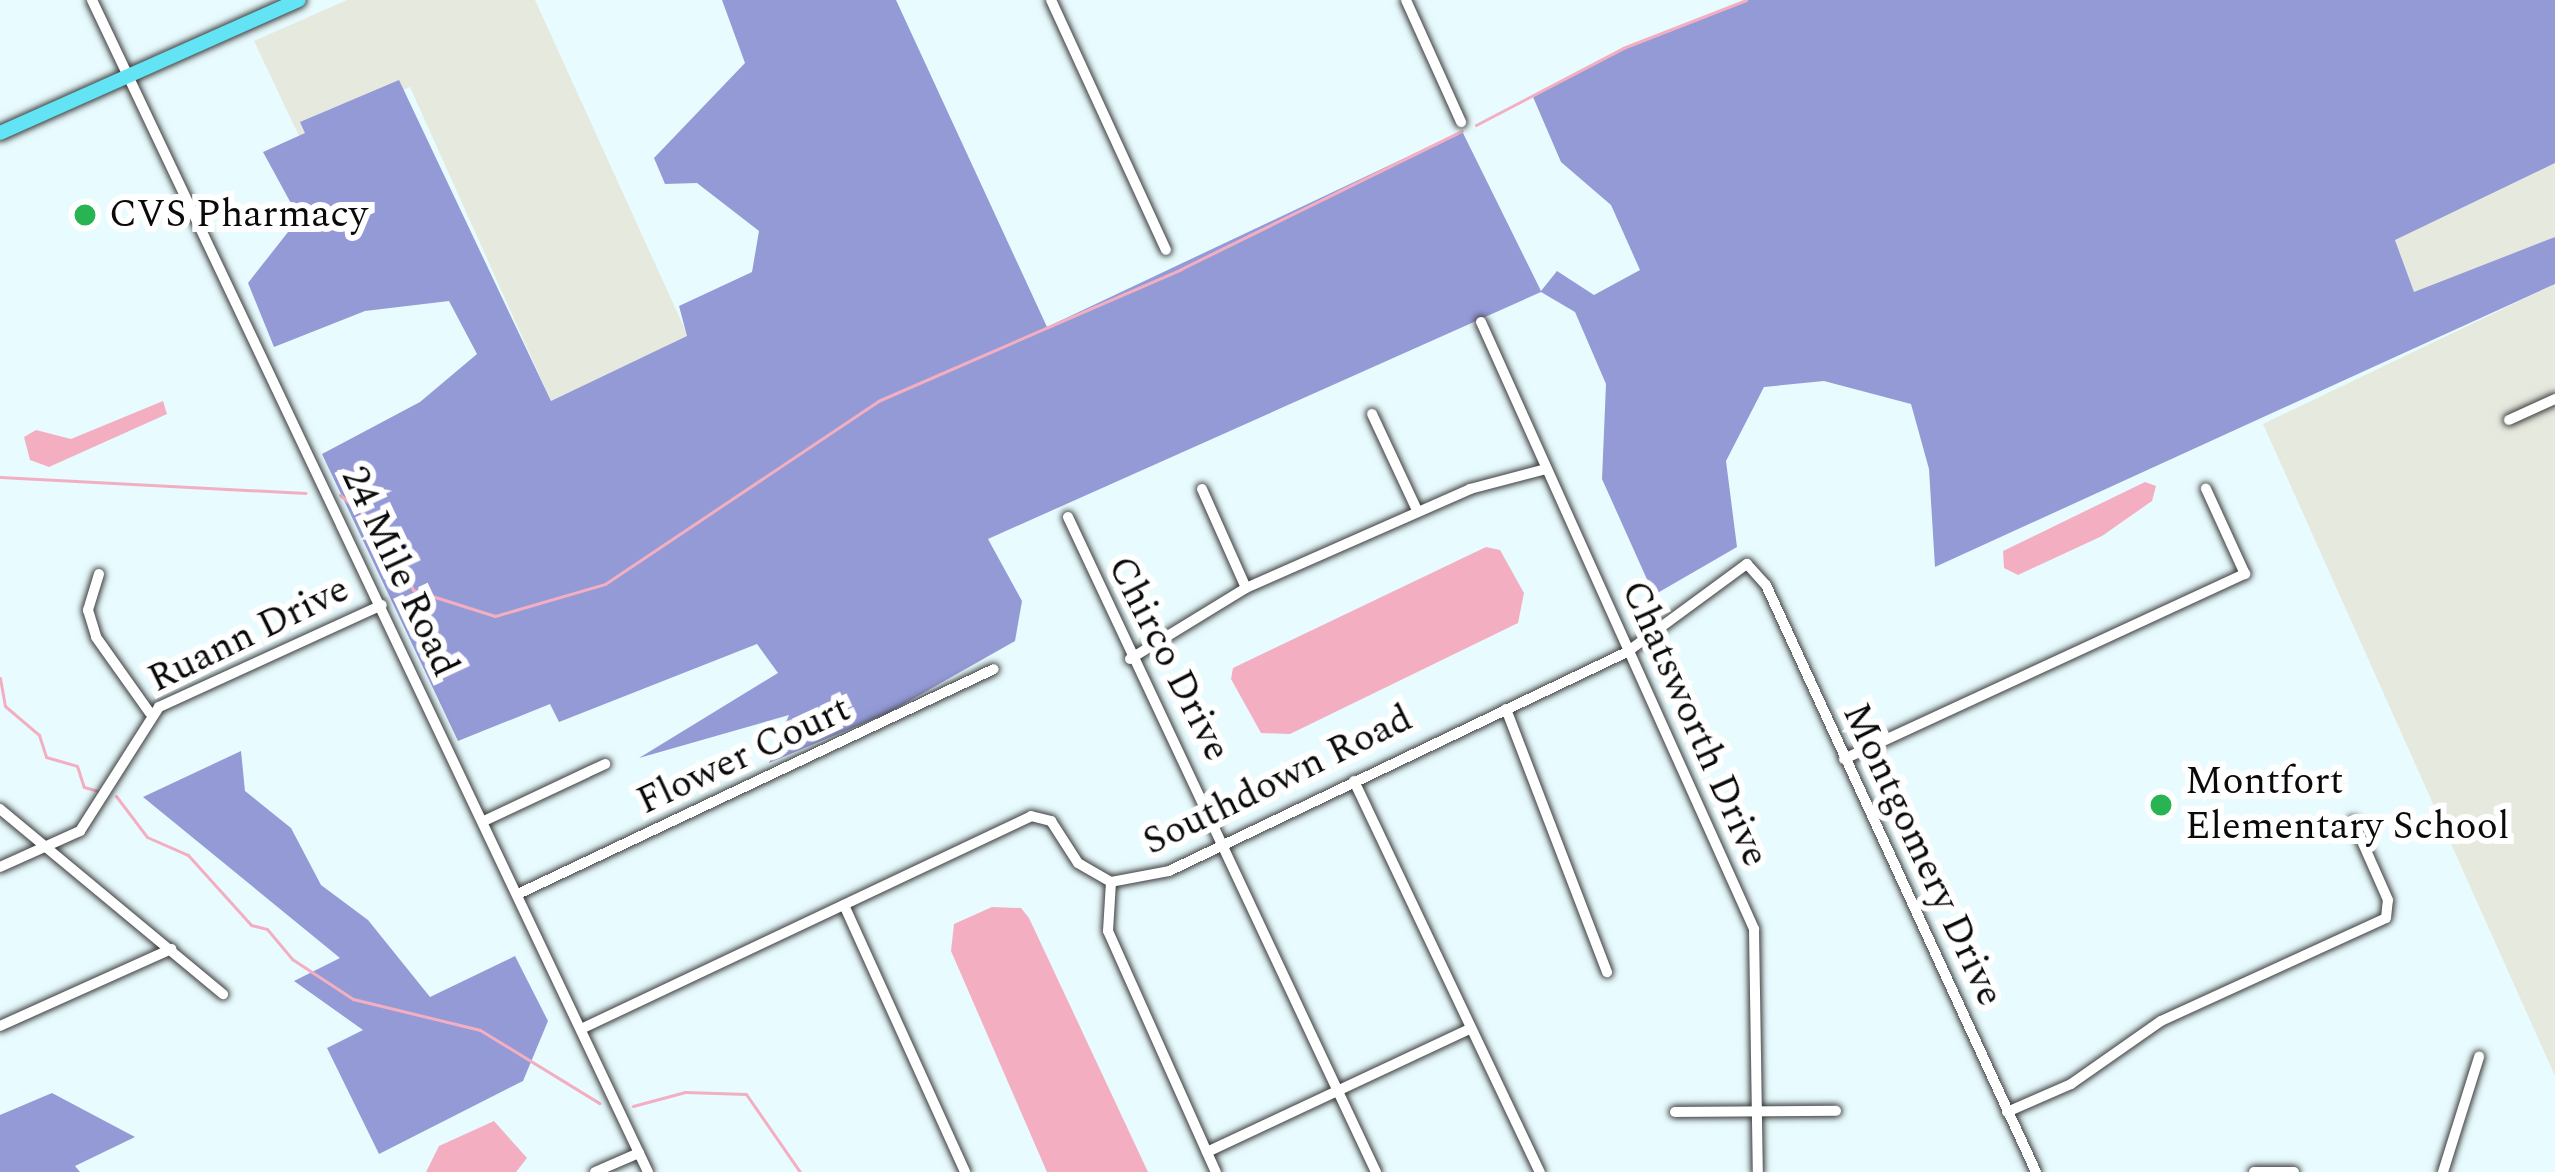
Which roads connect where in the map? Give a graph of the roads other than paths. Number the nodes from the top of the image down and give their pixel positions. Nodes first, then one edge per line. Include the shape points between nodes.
1 (92, 0) edge
2 (299, 0) edge
3 (1052, 0) edge
4 (1406, 0) edge
5 (125, 77) junction
6 (1461, 122) dead end
7 (0, 133) edge
8 (1166, 250) dead end
9 (1481, 322) dead end
10 (2555, 399) edge
11 (1372, 414) dead end
12 (2509, 420) dead end
13 (1546, 469) junction
14 (1202, 489) dead end
15 (2206, 489) dead end
16 (1417, 510) junction
17 (1068, 518) dead end
18 (1752, 564) joint
19 (99, 574) dead end
20 (1246, 588) junction
21 (382, 605) junction
22 (1628, 652) junction
23 (1130, 659) junction
24 (994, 669) dead end
25 (1506, 709) junction
26 (150, 713) junction
27 (1844, 759) junction
28 (605, 764) dead end
29 (1354, 781) junction
30 (0, 809) edge
31 (484, 821) junction
32 (2353, 821) dead end
33 (1228, 845) junction
34 (46, 846) junction
35 (0, 867) edge
36 (1111, 882) junction
37 (518, 895) junction
38 (844, 904) junction
39 (171, 950) junction
40 (1607, 972) dead end
41 (223, 994) dead end
42 (0, 1026) edge
43 (581, 1028) junction
44 (1469, 1030) junction
45 (2479, 1057) dead end
46 (1340, 1088) junction
47 (1675, 1112) dead end
48 (1758, 1112) junction
49 (1836, 1112) dead end
50 (2007, 1112) junction
51 (1207, 1152) junction
52 (639, 1153) junction
53 (595, 1172) edge
54 (648, 1172) edge
55 (965, 1172) edge
56 (1216, 1172) edge
57 (1376, 1172) edge
58 (1540, 1172) edge
59 (1758, 1172) edge
60 (2036, 1172) edge
61 (2254, 1172) edge
62 (2294, 1172) edge
63 (2444, 1172) edge

1 - 5 street, 24 Mile Road
2 - 5 main road
3 - 8 street
4 - 6 street
5 - 7 main road
5 - 21 street, 24 Mile Road
9 - 13 street, Chatsworth Drive
10 - 12 street
11 - 16 street
13 - 16 street
13 - 22 street, Chatsworth Drive
14 - 20 street
15 - 27 street via 2245,574
16 - 20 street
17 - 23 street, Chirco Drive
18 - 22 street, Southdown Road
18 - 27 street, Montgomery Drive
19 - 26 street via 88,610 96,637
20 - 23 street
21 - 26 street, Ruann Drive
21 - 31 street, 24 Mile Road
22 - 25 street, Southdown Road
22 - 48 street, Chatsworth Drive via 1754,929
23 - 33 street, Chirco Drive
24 - 37 street, Flower Court
25 - 29 street, Southdown Road
25 - 40 street
26 - 34 street, Ruann Drive via 94,816
27 - 50 street, Montgomery Drive
28 - 31 street
29 - 33 street, Southdown Road
29 - 44 street
30 - 34 street
31 - 37 street, 24 Mile Road
32 - 50 street via 2390,912 2161,1021 2086,1076
33 - 36 street, Southdown Road via 1151,878
33 - 46 street, Chirco Drive
34 - 35 street, Ruann Drive
34 - 39 street
36 - 38 street, Southdown Road via 1078,862 1038,815
36 - 51 street via 1108,932
37 - 43 street, 24 Mile Road
38 - 43 street, Southdown Road
38 - 55 street
39 - 41 street
39 - 42 street
43 - 52 street, 24 Mile Road
44 - 46 street
44 - 58 street
45 - 63 street
46 - 51 street
46 - 57 street, Chirco Drive
47 - 48 street
48 - 49 street
48 - 59 street, Chatsworth Drive
50 - 60 street, Montgomery Drive
51 - 56 street
52 - 53 street
52 - 54 street, 24 Mile Road
61 - 62 street

